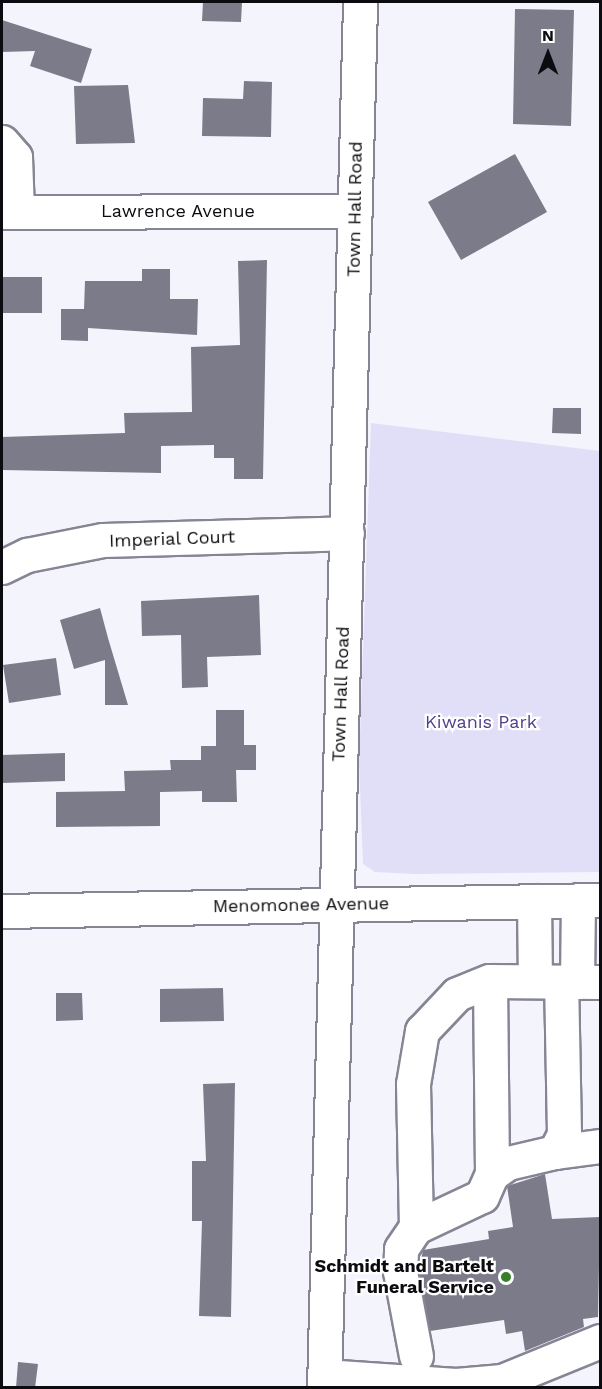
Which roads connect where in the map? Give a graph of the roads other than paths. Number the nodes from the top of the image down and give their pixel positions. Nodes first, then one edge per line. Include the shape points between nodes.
1 (360, 2) edge
2 (2, 142) edge
3 (355, 211) junction
4 (9, 212) edge
5 (347, 533) junction
6 (2, 567) edge
7 (589, 900) edge
8 (534, 901) junction
9 (334, 904) junction
10 (2, 911) edge
11 (490, 981) junction
12 (568, 982) edge
13 (600, 1146) edge
14 (555, 1152) junction
15 (492, 1174) junction
16 (416, 1227) junction
17 (600, 1341) edge
18 (416, 1356) dead end
19 (324, 1382) edge

1 - 3 street, Town Hall Road
2 - 4 street via 15,157
3 - 4 street, Lawrence Avenue
3 - 5 street, Town Hall Road
5 - 6 street, Imperial Court via 102,540 27,555
5 - 9 street, Town Hall Road
7 - 8 street, Menomonee Avenue
7 - 12 street
8 - 9 street, Menomonee Avenue
8 - 12 street
9 - 10 street, Menomonee Avenue
9 - 19 street, Town Hall Road
11 - 12 street
11 - 15 street
11 - 16 street via 457,994 422,1031 413,1084
12 - 14 street via 564,1134
13 - 14 street
14 - 15 street via 508,1163
15 - 16 street via 482,1196
16 - 18 street via 401,1249 400,1271
17 - 19 street via 502,1381

